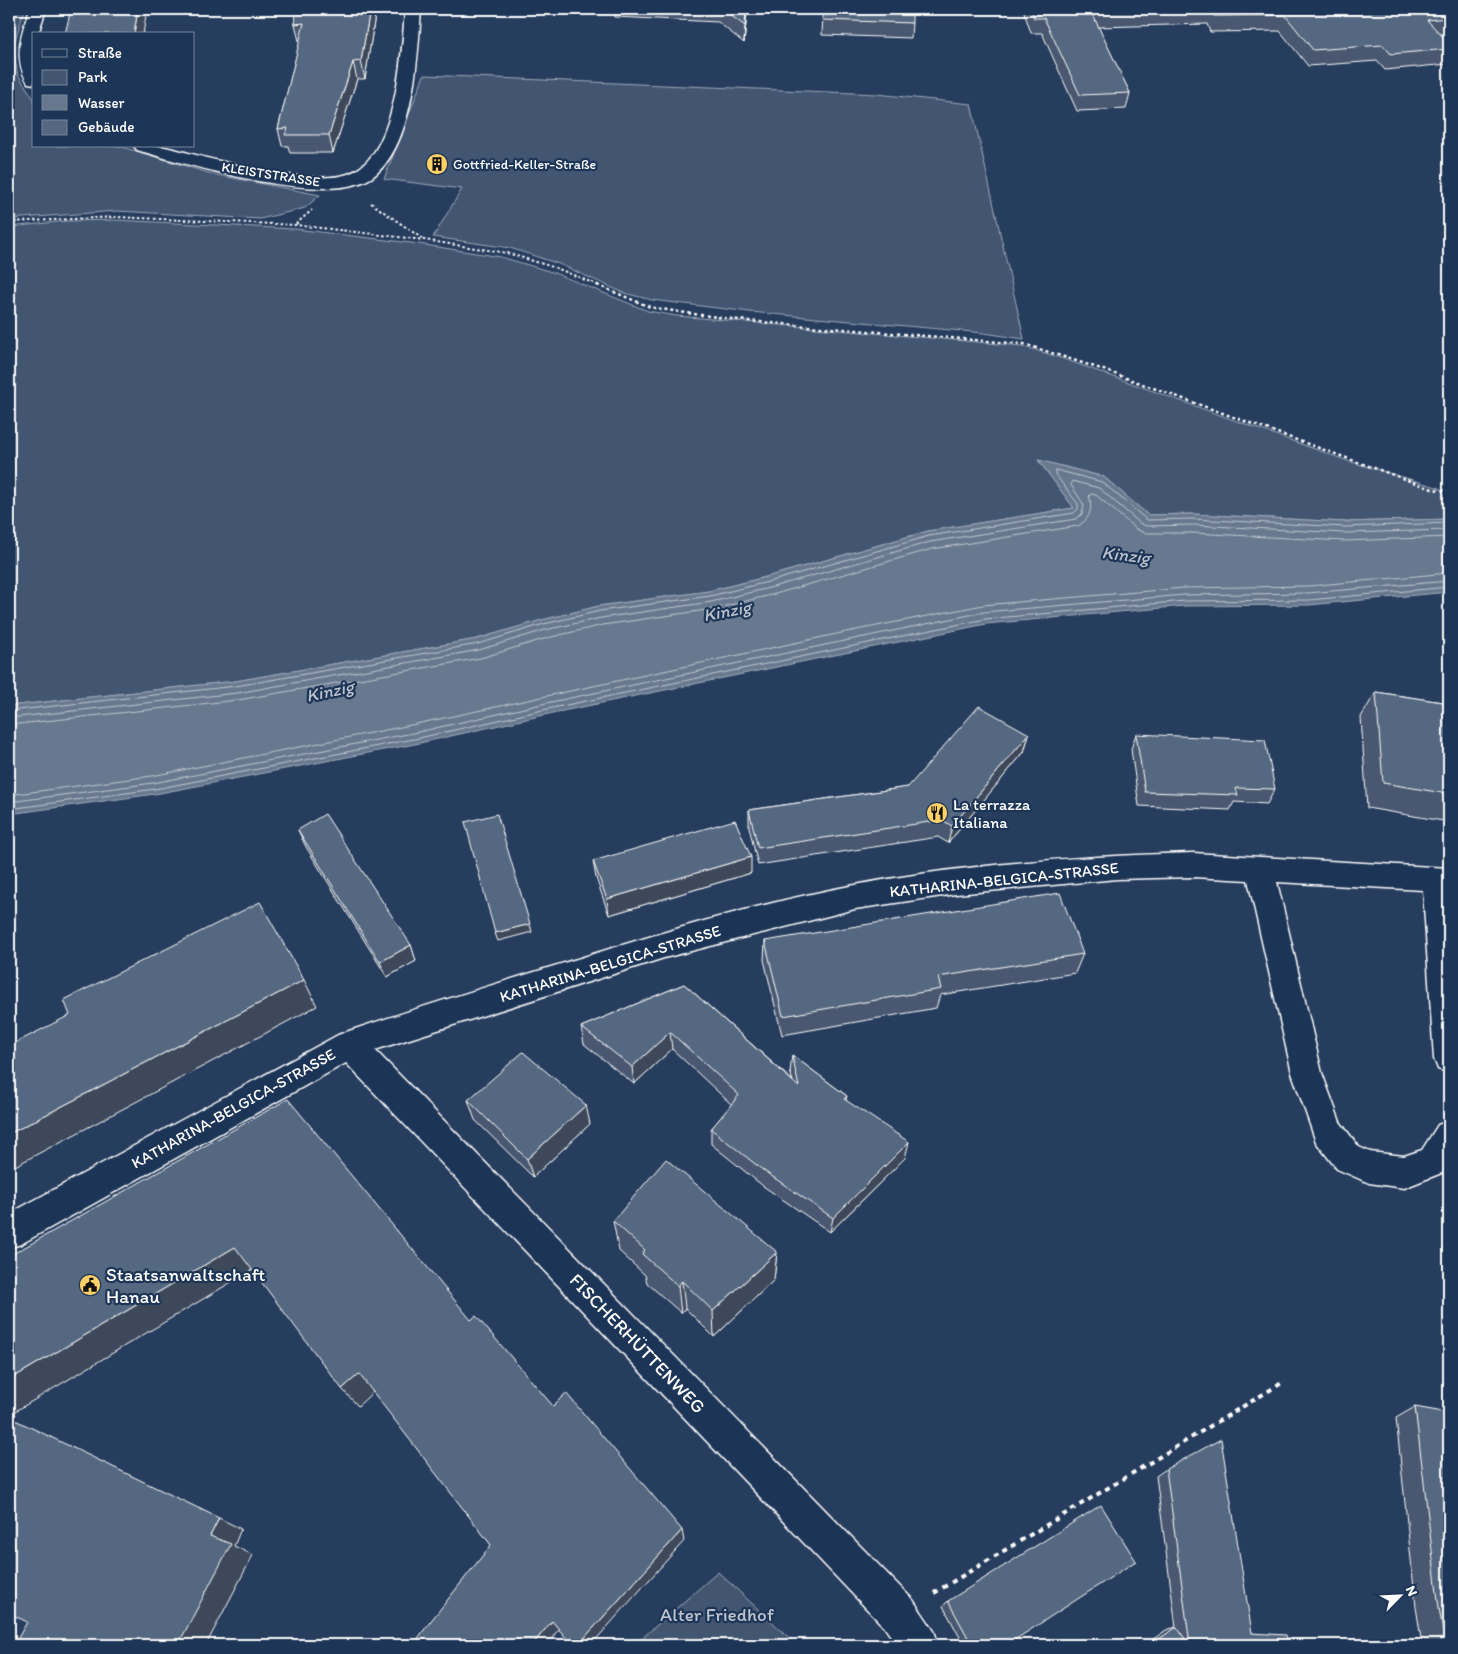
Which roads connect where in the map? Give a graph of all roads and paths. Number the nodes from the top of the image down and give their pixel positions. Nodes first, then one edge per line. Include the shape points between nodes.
1 (38, 9) edge
2 (414, 9) edge
3 (32, 72) edge
4 (150, 148) edge
5 (342, 182) junction
6 (9, 222) edge
7 (424, 240) junction
8 (1449, 492) edge
9 (1260, 869) junction
10 (1442, 880) edge
11 (349, 1045) junction
12 (1449, 1059) edge
13 (1449, 1136) edge
14 (9, 1232) edge
15 (1285, 1381) dead end
16 (899, 1614) junction
17 (920, 1645) edge

1 - 3 street via 28,42
2 - 5 street via 406,86 392,132 379,161 368,173
4 - 5 street, KLEISTSTRASSE via 264,176 296,181
5 - 7 path
6 - 7 path via 116,216 296,225
7 - 8 path via 507,253 556,268 650,307 747,320 1024,344 1432,489
9 - 10 street, KATHARINA-BELGICA-STRASSE
9 - 11 street, KATHARINA-BELGICA-STRASSE via 1194,865 1117,866 855,896 664,945
9 - 13 street via 1307,1074 1327,1131 1348,1158 1369,1167 1404,1172 1433,1161
10 - 12 street, KATHARINA-BELGICA-STRASSE
11 - 14 street, KATHARINA-BELGICA-STRASSE
11 - 16 street, FISCHERHÜTTENWEG
15 - 16 path
16 - 17 street, FISCHERHÜTTENWEG

